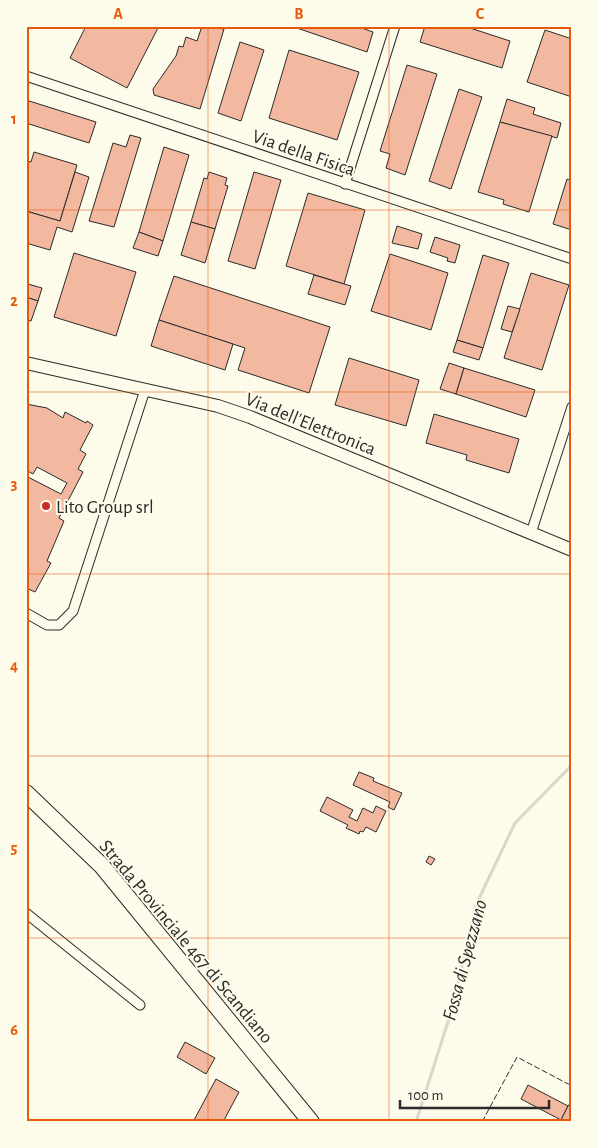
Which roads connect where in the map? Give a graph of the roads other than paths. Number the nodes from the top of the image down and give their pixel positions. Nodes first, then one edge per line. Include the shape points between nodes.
1 (395, 26) edge
2 (26, 76) edge
3 (345, 184) junction
4 (572, 259) edge
5 (26, 363) edge
6 (145, 390) junction
7 (572, 407) edge
8 (531, 532) junction
9 (572, 550) edge
10 (26, 613) edge
11 (26, 793) edge
12 (26, 913) edge
13 (140, 1005) dead end
14 (311, 1122) edge

1 - 3 street
2 - 3 street, Via della Fisica
3 - 4 street, Via della Fisica
5 - 6 street, Via dell'Elettronica
6 - 8 street, Via dell'Elettronica via 218,406 250,417
6 - 10 street via 73,611 59,625 47,625
7 - 8 street
8 - 9 street, Via dell'Elettronica
11 - 14 highway, Strada Provinciale 467 di Scandiano via 102,866
12 - 13 street

